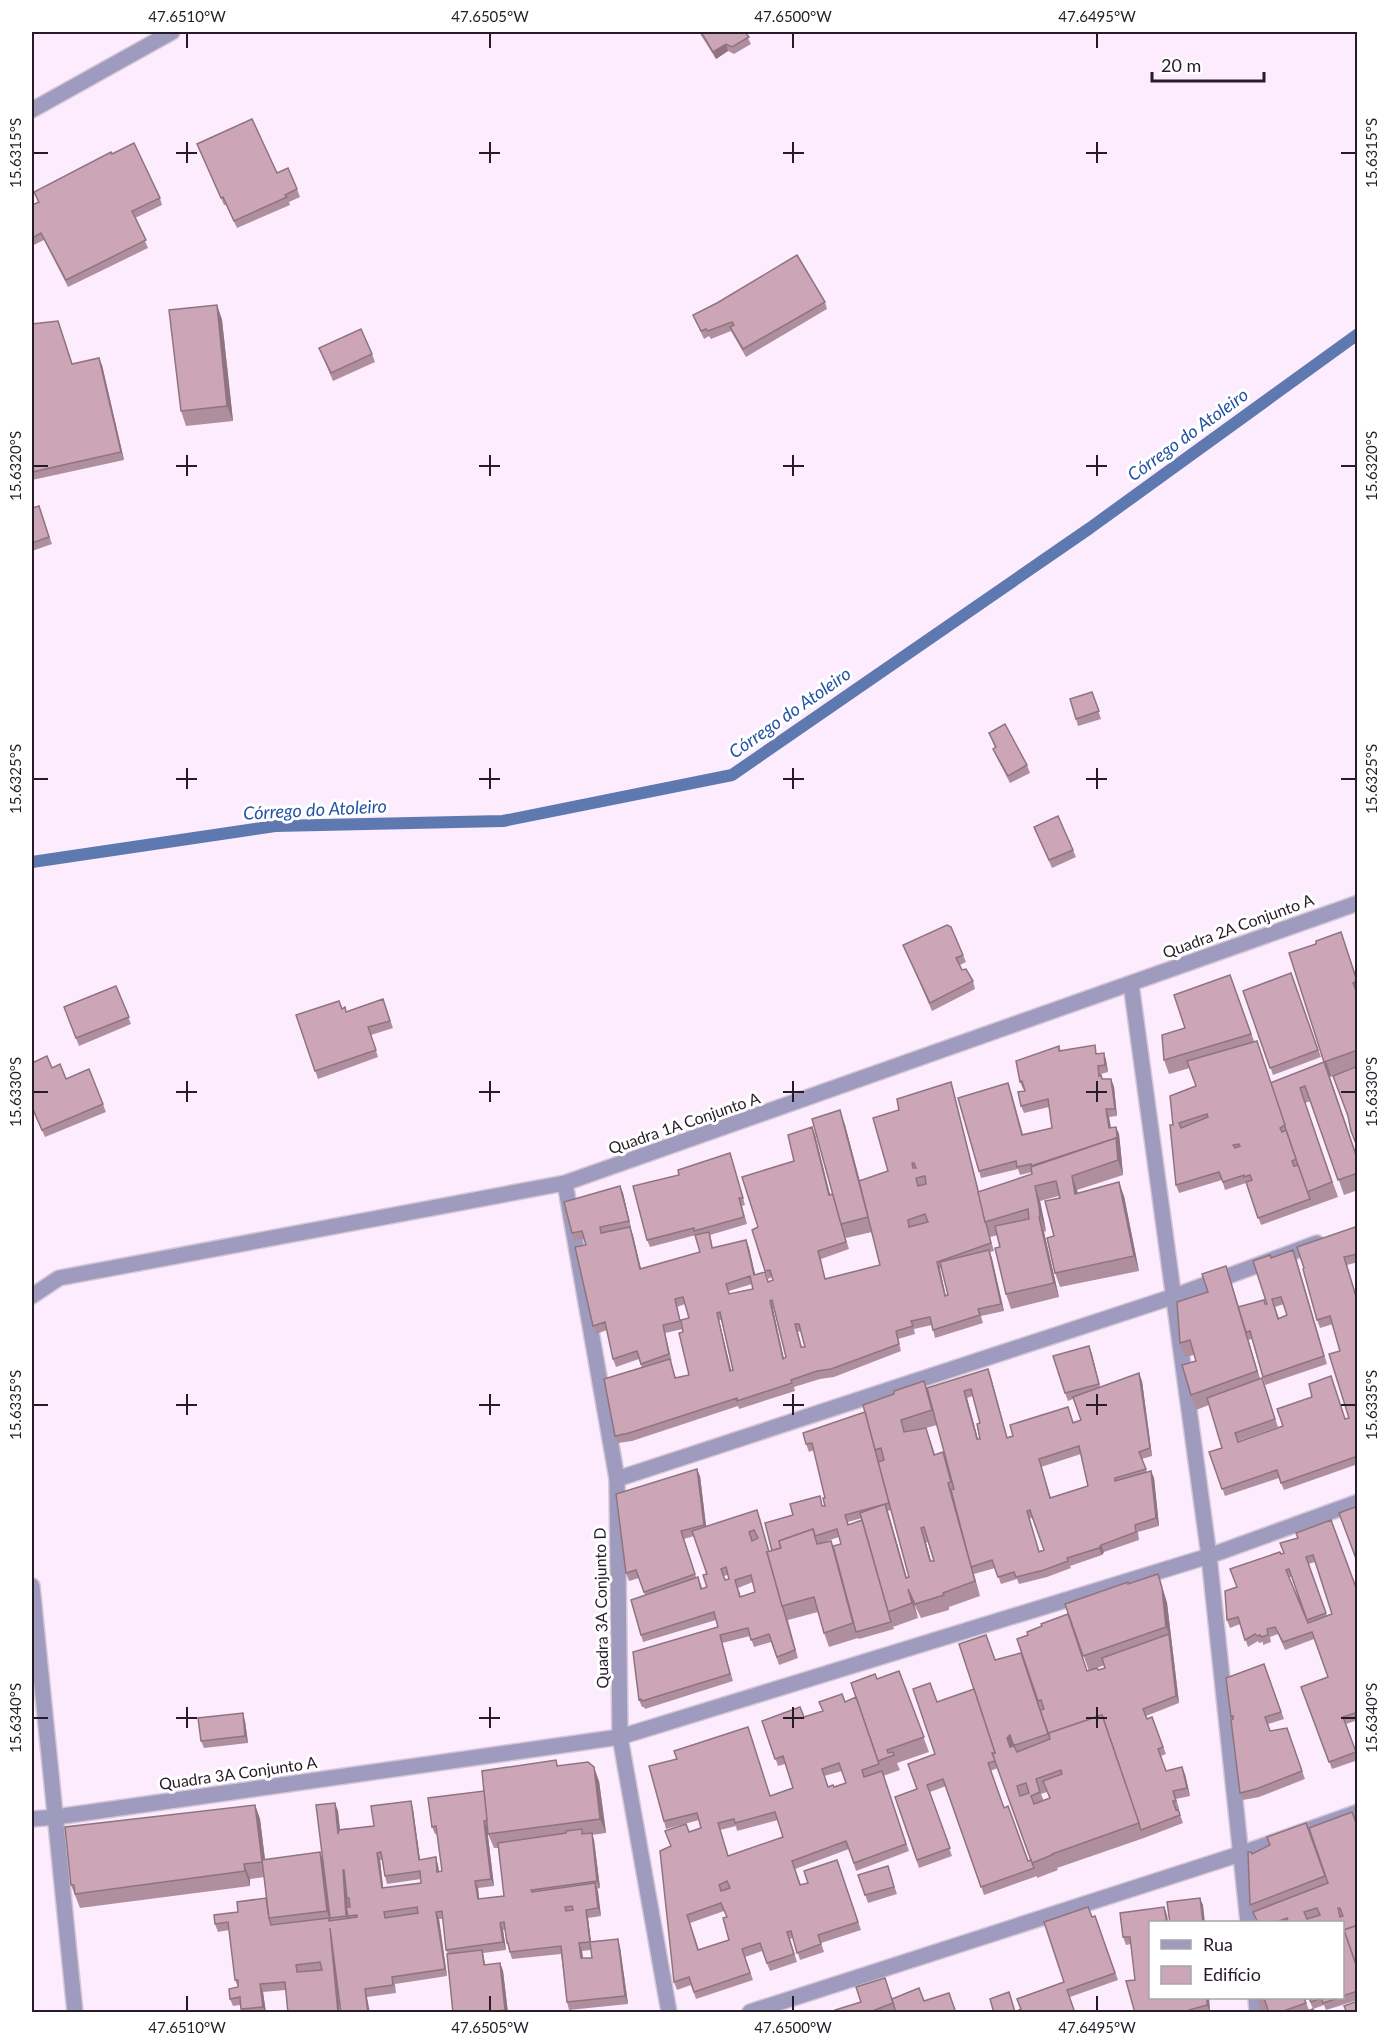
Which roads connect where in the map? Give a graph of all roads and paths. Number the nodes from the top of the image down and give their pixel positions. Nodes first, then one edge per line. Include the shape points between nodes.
1 (172, 32) edge
2 (32, 110) edge
3 (1358, 903) edge
4 (1131, 984) junction
5 (565, 1183) junction
6 (1336, 1236) edge
7 (32, 1296) edge
8 (1173, 1297) junction
9 (617, 1479) junction
10 (1358, 1502) edge
11 (1209, 1556) junction
12 (32, 1586) edge
13 (620, 1737) junction
14 (1358, 1812) edge
15 (56, 1817) junction
16 (32, 1819) edge
17 (1240, 1854) junction
18 (1248, 1921) edge
19 (75, 2013) edge
20 (669, 2013) edge
21 (750, 2013) edge

1 - 2 street
3 - 4 street, Quadra 2A Conjunto A
4 - 5 street, Quadra 1A Conjunto A
4 - 8 street
5 - 7 street, Quadra 1A Conjunto A via 58,1278
5 - 9 street
6 - 8 street
8 - 9 street
8 - 11 street
9 - 13 street, Quadra 3A Conjunto D
10 - 11 street, Quadra 3A Conjunto A
11 - 13 street, Quadra 3A Conjunto A
11 - 17 street
12 - 15 street
13 - 15 street, Quadra 3A Conjunto A
13 - 20 street, Quadra 3A Conjunto D
14 - 17 street
15 - 16 street, Quadra 3A Conjunto A
15 - 19 street
17 - 18 street
17 - 21 street

